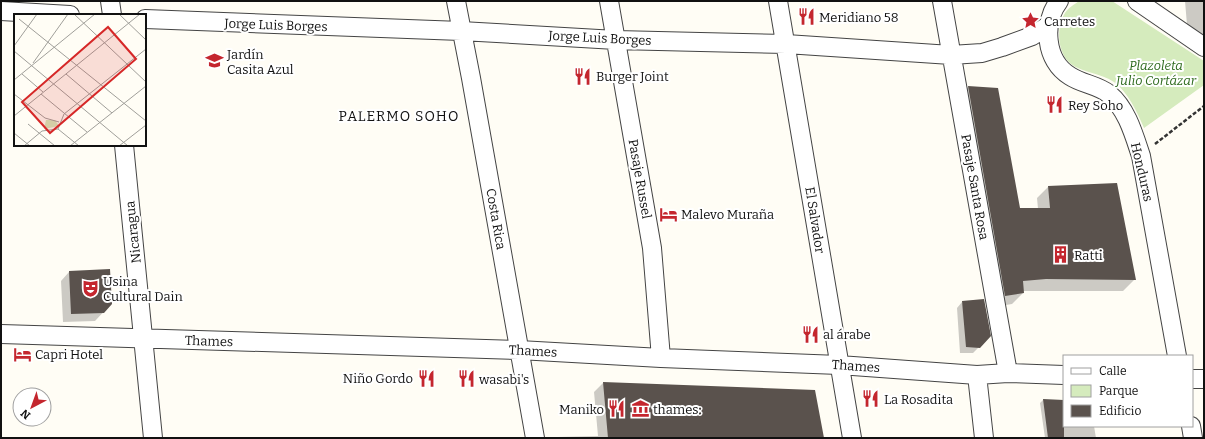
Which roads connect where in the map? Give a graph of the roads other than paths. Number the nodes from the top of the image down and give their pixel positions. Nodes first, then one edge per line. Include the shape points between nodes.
1 (110, 1) edge
2 (456, 1) edge
3 (610, 1) edge
4 (778, 1) edge
5 (942, 1) edge
6 (1059, 1) edge
7 (1137, 1) edge
8 (1, 12) edge
9 (47, 14) edge
10 (112, 14) edge
11 (146, 20) edge
12 (1048, 26) junction
13 (461, 31) junction
14 (616, 40) junction
15 (786, 44) junction
16 (1204, 46) edge
17 (951, 55) junction
18 (124, 146) edge
19 (1, 334) edge
20 (143, 339) junction
21 (519, 350) junction
22 (1177, 355) edge
23 (660, 358) junction
24 (839, 365) junction
25 (1008, 374) junction
26 (977, 375) junction
27 (1063, 375) edge
28 (1193, 379) edge
29 (1204, 379) edge
30 (1191, 427) edge
31 (153, 438) edge
32 (535, 438) edge
33 (852, 438) edge
34 (984, 438) edge
35 (1193, 438) edge

1 - 10 street
2 - 13 street, Costa Rica
3 - 14 street, Pasaje Russel
4 - 15 street, El Salvador
5 - 17 street, Pasaje Santa Rosa
6 - 12 street via 1053,8
7 - 16 street
8 - 9 street
11 - 13 street, Jorge Luis Borges
12 - 17 street, Jorge Luis Borges via 1032,36 1002,48 982,53
12 - 22 street, Honduras via 1051,54 1058,65 1070,76 1109,94 1121,108 1131,128 1141,156
13 - 14 street, Jorge Luis Borges
13 - 21 street, Costa Rica via 473,85
14 - 15 street, Jorge Luis Borges
14 - 23 street, Pasaje Russel via 652,248
15 - 17 street, Jorge Luis Borges
15 - 24 street, El Salvador
17 - 25 street, Pasaje Santa Rosa
18 - 20 street, Nicaragua
19 - 20 street, Thames
20 - 21 street, Thames
20 - 31 street, Nicaragua
21 - 23 street, Thames
21 - 32 street, Costa Rica
23 - 24 street, Thames
24 - 26 street, Thames
24 - 33 street, El Salvador
25 - 26 street, Thames
25 - 27 street, Thames
26 - 34 street
28 - 29 street
30 - 35 street

